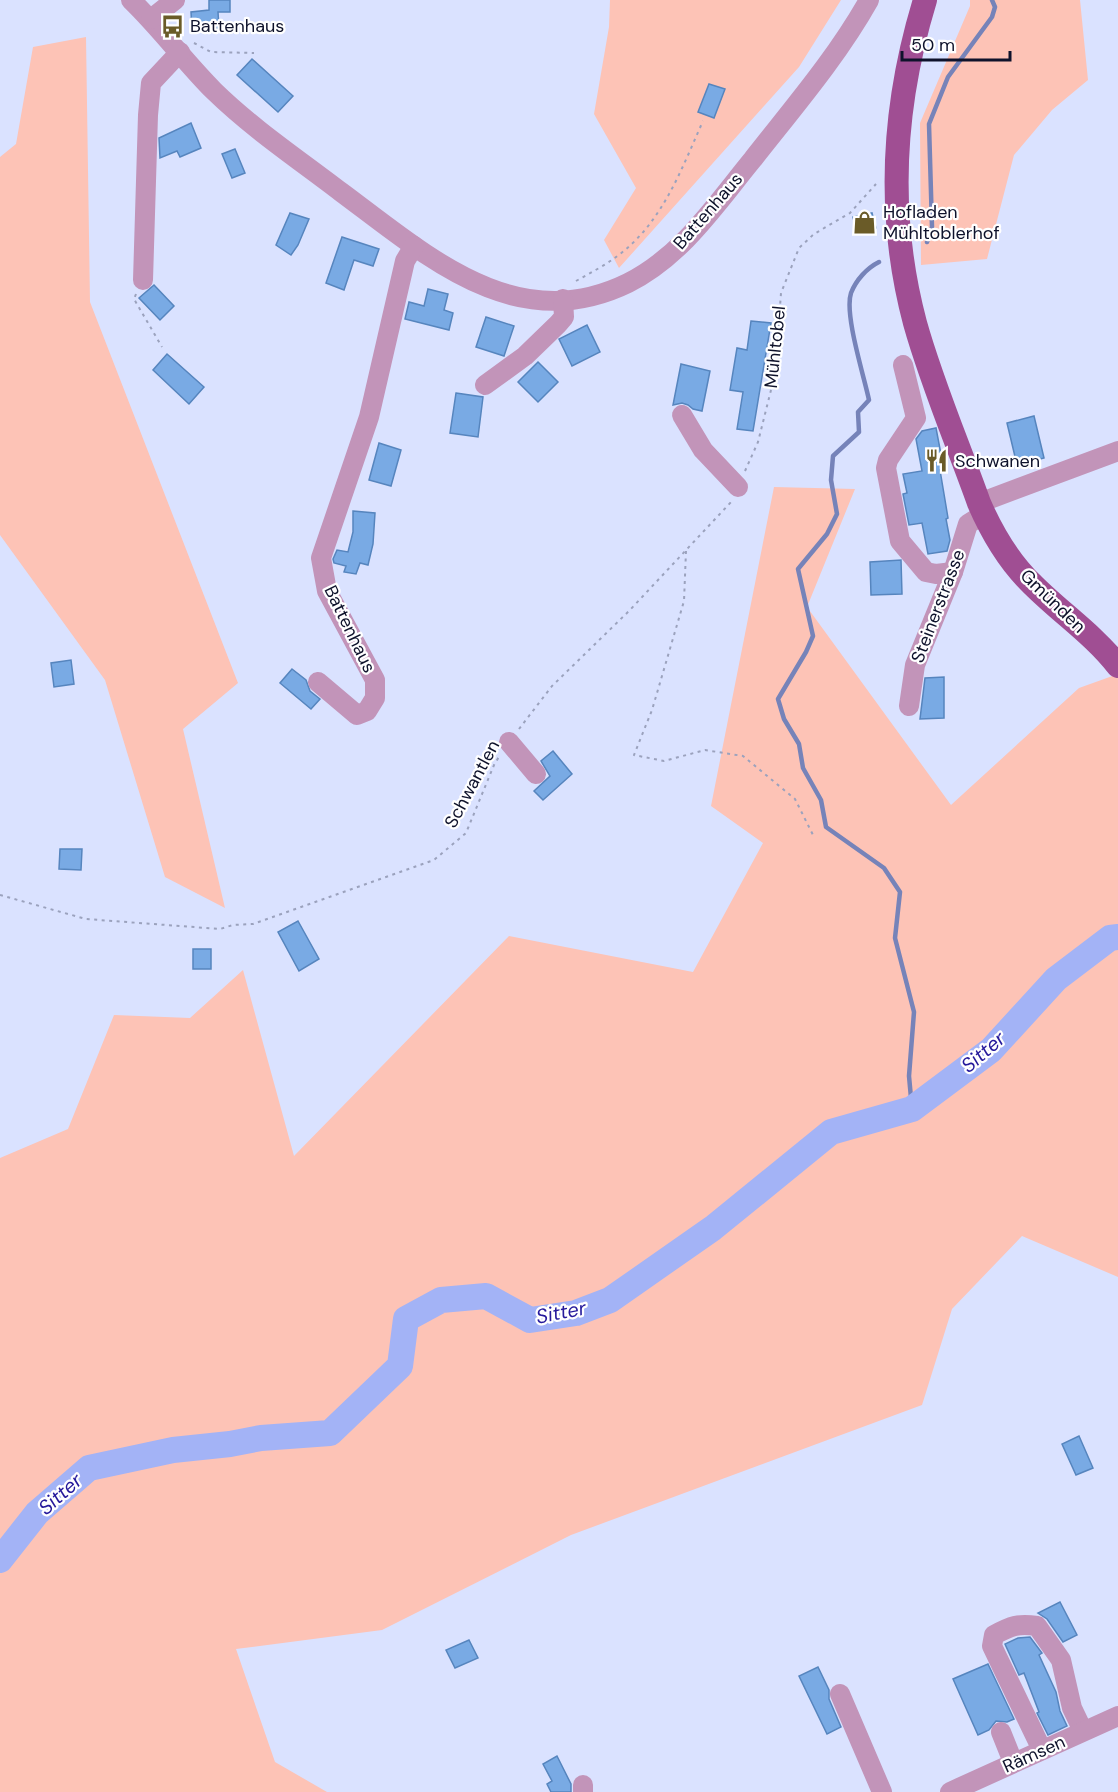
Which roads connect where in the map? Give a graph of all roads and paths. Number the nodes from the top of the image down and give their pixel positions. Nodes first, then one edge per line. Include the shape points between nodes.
1 (131, 0) edge
2 (175, 0) edge
3 (869, 0) edge
4 (925, 0) edge
5 (151, 19) junction
6 (186, 47) junction
7 (254, 53) dead end
8 (703, 120) dead end
9 (896, 173) junction
10 (414, 246) junction
11 (143, 280) joint
12 (568, 291) junction
13 (162, 347) dead end
14 (903, 365) dead end
15 (486, 385) dead end
16 (682, 415) dead end
17 (1118, 451) edge
18 (738, 487) junction
19 (982, 509) junction
20 (686, 550) junction
21 (953, 572) junction
22 (1118, 666) edge
23 (318, 682) dead end
24 (909, 706) dead end
25 (509, 742) junction
26 (536, 774) dead end
27 (814, 837) dead end
28 (0, 895) edge
29 (840, 1694) dead end
30 (1118, 1716) edge
31 (1083, 1731) junction
32 (1002, 1732) dead end
33 (1042, 1750) junction
34 (1014, 1762) junction
35 (882, 1792) edge
36 (950, 1792) edge

1 - 5 street, Battenhaus
2 - 5 street
3 - 12 street, Battenhaus via 841,46 682,243 627,283 593,295
4 - 9 main road via 907,65
5 - 6 street, Battenhaus
6 - 7 path
6 - 10 street, Battenhaus via 211,88 239,115
6 - 11 street via 151,82
8 - 12 path via 659,212 618,255
9 - 18 path, Mühltobel via 886,174 850,213 814,234 799,248 781,293 775,374 758,442
9 - 19 main road via 902,259 916,324
10 - 12 street, Battenhaus via 486,288 523,298
10 - 23 street, Battenhaus via 405,261 369,417 321,558 327,591 375,680 375,698 367,711 357,715
11 - 13 path via 134,298
12 - 15 street via 564,316 558,324 525,356
14 - 21 street via 916,418 886,468 900,541 926,572
16 - 18 street via 703,450
17 - 19 street
18 - 20 path, Mühltobel via 731,504
19 - 21 street, Steinerstrasse via 968,524
19 - 22 main road, Gmünden via 1013,562 1031,583
20 - 25 path, Schwantlen via 552,686
20 - 27 path via 684,601 652,710 634,755 664,761 705,750 744,756 795,799
21 - 24 street, Steinerstrasse via 915,665
25 - 26 street
25 - 28 path, Schwantlen via 494,765 466,833 434,860 253,924 220,928 86,919
29 - 35 street
30 - 31 street, Rämsen
31 - 33 street, Rämsen
31 - 33 street via 1072,1708 1061,1660 1037,1626 1022,1623 1008,1628 994,1635 992,1646
32 - 34 street
33 - 34 street, Rämsen
34 - 36 street, Rämsen

